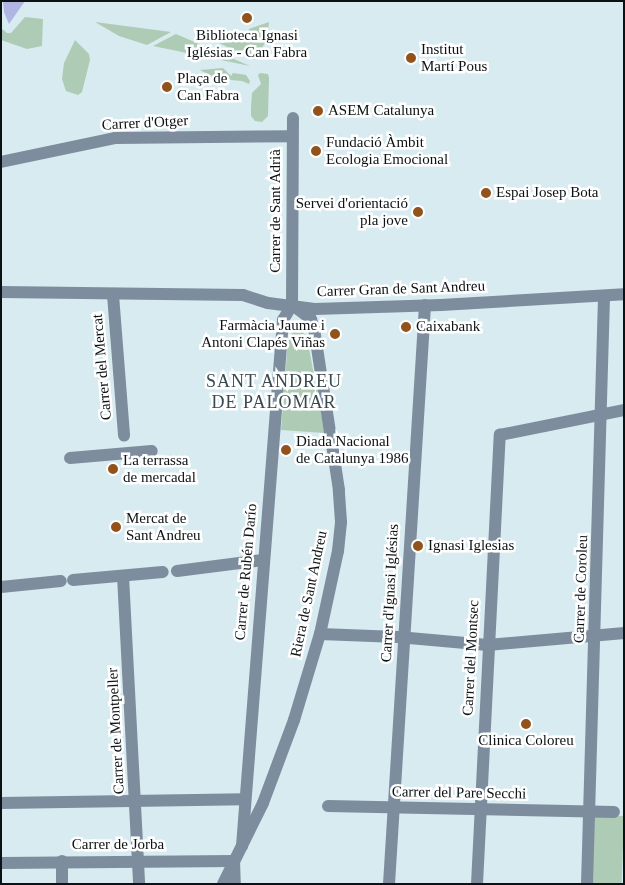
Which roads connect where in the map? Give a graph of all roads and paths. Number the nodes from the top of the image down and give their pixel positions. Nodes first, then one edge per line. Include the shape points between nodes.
1 (293, 118) dead end
2 (292, 136) junction
3 (1, 162) edge
4 (1, 292) edge
5 (624, 294) edge
6 (112, 295) junction
7 (604, 296) junction
8 (292, 304) junction
9 (425, 305) junction
10 (624, 410) edge
11 (602, 414) junction
12 (124, 436) dead end
13 (152, 451) dead end
14 (70, 458) dead end
15 (263, 560) junction
16 (177, 570) dead end
17 (163, 572) dead end
18 (123, 576) junction
19 (1, 587) edge
20 (624, 633) edge
21 (320, 634) junction
22 (596, 636) junction
23 (403, 638) junction
24 (488, 645) junction
25 (244, 799) junction
26 (136, 801) junction
27 (1, 803) edge
28 (328, 806) dead end
29 (394, 808) junction
30 (479, 809) junction
31 (589, 811) junction
32 (614, 812) dead end
33 (242, 846) junction
34 (62, 861) junction
35 (138, 861) junction
36 (234, 861) junction
37 (1, 862) edge
38 (62, 884) edge
39 (139, 884) edge
40 (223, 884) edge
41 (235, 884) edge
42 (389, 884) edge
43 (477, 884) edge
44 (587, 884) edge

1 - 2 street, Carrer de Sant Adrià
2 - 3 street, Carrer d'Otger via 115,138
2 - 8 street, Carrer de Sant Adrià
4 - 6 street, Carrer Gran de Sant Andreu
5 - 7 street, Carrer Gran de Sant Andreu
6 - 8 street, Carrer Gran de Sant Andreu via 243,295 268,303
6 - 12 street, Carrer del Mercat
7 - 9 street, Carrer Gran de Sant Andreu
7 - 11 street, Carrer de Coroleu
8 - 9 street, Carrer Gran de Sant Andreu via 315,309
8 - 15 street, Carrer de Rubén Darío via 283,320
8 - 21 street, Riera de Sant Andreu via 311,319 314,329 339,490 338,551
9 - 23 street, Carrer d'Ignasi Iglésias
10 - 11 street
11 - 22 street, Carrer de Coroleu
11 - 24 street, Carrer del Montsec via 500,435
13 - 14 street
15 - 16 street
15 - 25 street, Carrer de Rubén Darío
17 - 18 street
18 - 19 street
18 - 26 street, Carrer de Montpeller
20 - 22 street
21 - 23 street
21 - 33 street, Riera de Sant Andreu via 294,720 265,798
22 - 24 street
22 - 31 street, Carrer de Coroleu
23 - 24 street
23 - 29 street, Carrer d'Ignasi Iglésias
24 - 30 street, Carrer del Montsec
25 - 26 street
25 - 33 street, Carrer de Rubén Darío
26 - 27 street
26 - 35 street, Carrer de Montpeller
28 - 29 street, Carrer del Pare Secchi
29 - 30 street, Carrer del Pare Secchi
29 - 42 street, Carrer d'Ignasi Iglésias
30 - 31 street, Carrer del Pare Secchi
30 - 43 street, Carrer del Montsec
31 - 32 street, Carrer del Pare Secchi
31 - 44 street, Carrer de Coroleu
33 - 36 street, Riera de Sant Andreu
34 - 35 street, Carrer de Jorba
34 - 37 street, Carrer de Jorba
34 - 38 street
35 - 36 street, Carrer de Jorba
35 - 39 street, Carrer de Montpeller
36 - 40 street, Riera de Sant Andreu
36 - 41 street

